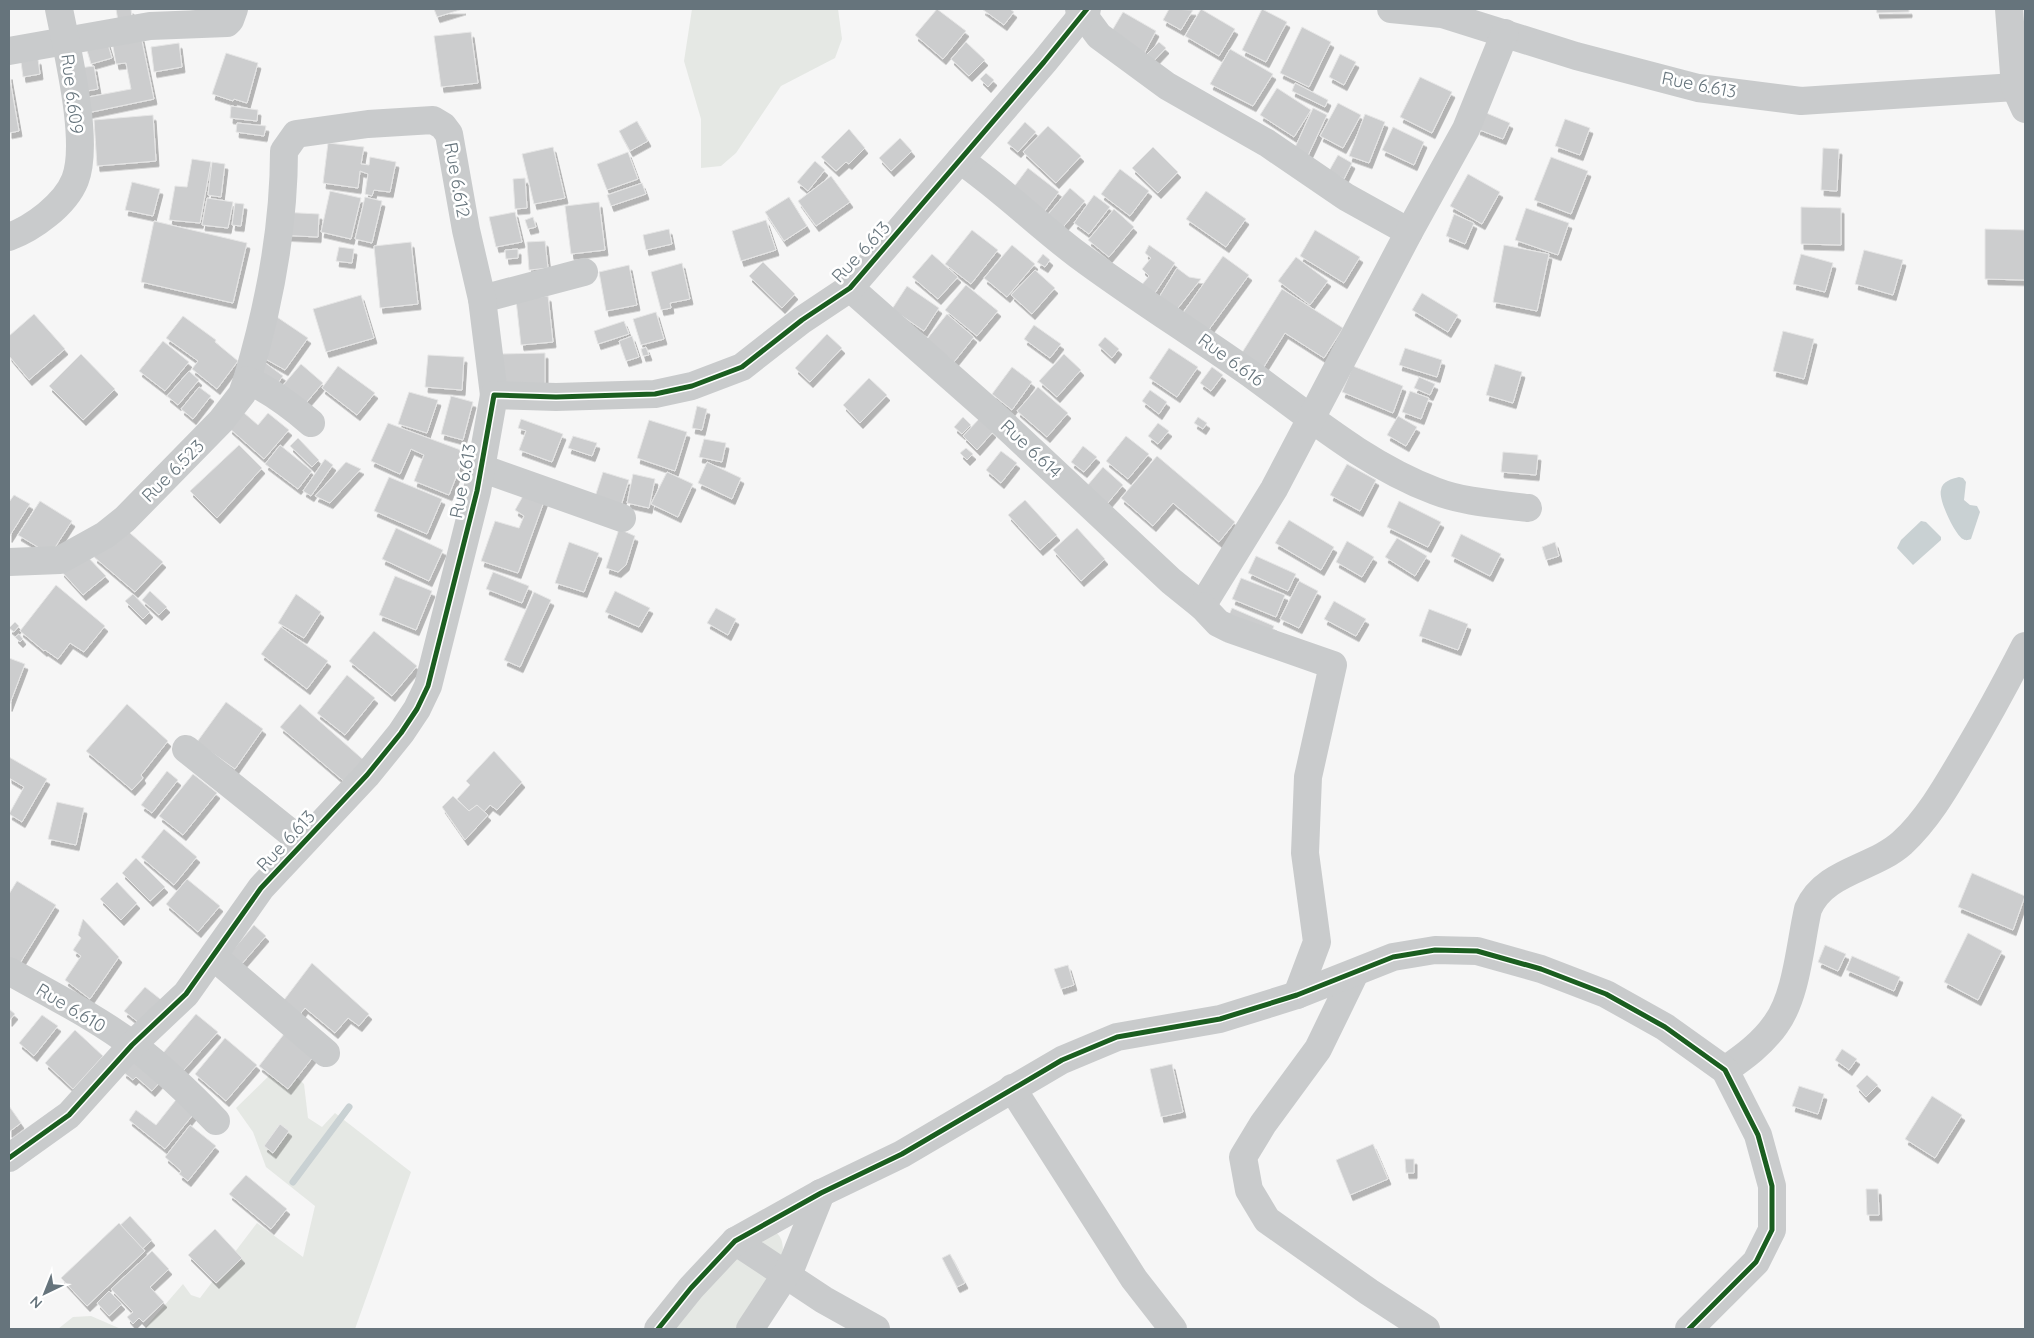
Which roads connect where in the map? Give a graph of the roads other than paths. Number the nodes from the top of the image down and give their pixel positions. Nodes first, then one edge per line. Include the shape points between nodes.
1 (59, 9) edge
2 (234, 9) edge
3 (1391, 9) edge
4 (2009, 9) edge
5 (1084, 10) edge
6 (1505, 34) junction
7 (66, 42) junction
8 (9, 51) edge
9 (2020, 98) edge
10 (288, 143) joint
11 (960, 160) junction
12 (1409, 232) junction
13 (9, 237) edge
14 (584, 272) dead end
15 (850, 288) junction
16 (482, 299) junction
17 (247, 380) junction
18 (494, 396) junction
19 (1311, 418) junction
20 (311, 423) dead end
21 (482, 468) junction
22 (1528, 508) dead end
23 (622, 518) dead end
24 (9, 562) edge
25 (1205, 600) junction
26 (2025, 646) edge
27 (186, 749) dead end
28 (302, 842) junction
29 (214, 958) junction
30 (9, 972) edge
31 (1354, 974) junction
32 (1297, 995) junction
33 (132, 1045) junction
34 (326, 1053) dead end
35 (1725, 1070) junction
36 (1012, 1088) junction
37 (216, 1121) dead end
38 (9, 1158) edge
39 (821, 1193) junction
40 (735, 1241) junction
41 (786, 1275) junction
42 (658, 1329) edge
43 (750, 1329) edge
44 (876, 1329) edge
45 (1173, 1329) edge
46 (1426, 1329) edge
47 (1690, 1329) edge

1 - 7 street, Rue 6.609
2 - 7 street via 227,22 150,26
3 - 6 street, Rue 6.613 via 1442,14
4 - 9 street
5 - 11 street, Rue 6.613
5 - 12 street via 1099,36 1167,86 1267,144 1346,197
6 - 9 street, Rue 6.613 via 1698,88 1801,101
6 - 12 street via 1466,129
7 - 8 street
7 - 13 street, Rue 6.609 via 79,127 75,179 66,196 36,223
10 - 16 street, Rue 6.612 via 296,134 368,124 433,120 443,126 449,134
10 - 17 street, Rue 6.523 via 284,151 281,213 262,330
11 - 15 street, Rue 6.613
11 - 19 street, Rue 6.616 via 990,180 1077,254
12 - 19 street
14 - 16 street
15 - 18 street, Rue 6.613 via 802,320 742,367 692,386 655,394
15 - 25 street, Rue 6.614 via 1074,488 1171,581
16 - 18 street, Rue 6.612
17 - 20 street via 260,385
17 - 24 street, Rue 6.523 via 242,394 221,422 125,519 60,560
18 - 21 street, Rue 6.613
19 - 22 street, Rue 6.616 via 1389,470 1436,492
19 - 25 street via 1274,489
21 - 23 street
21 - 28 street, Rue 6.613 via 428,686 417,709 367,775
25 - 32 street, Rue 6.614 via 1218,623 1333,665 1308,777 1305,853 1317,942
26 - 35 street via 1990,714 1927,815 1902,843 1874,862 1830,882 1812,899 1789,1001 1761,1042
27 - 28 street
28 - 29 street, Rue 6.613 via 261,888
29 - 33 street, Rue 6.613 via 186,994
29 - 34 street
30 - 33 street, Rue 6.610
31 - 32 street
31 - 35 street via 1393,957 1434,950 1477,950 1541,969 1606,994 1665,1027
31 - 46 street via 1318,1049 1263,1124 1244,1157 1249,1190 1267,1220
32 - 36 street via 1220,1019 1117,1037 1062,1060
33 - 37 street, Rue 6.610 via 182,1086
33 - 38 street, Rue 6.613 via 69,1115
35 - 47 street via 1758,1136 1772,1186 1772,1230 1756,1262
36 - 39 street via 902,1154
36 - 45 street via 1134,1279
39 - 40 street
39 - 41 street
40 - 41 street
40 - 42 street
41 - 43 street
41 - 44 street

